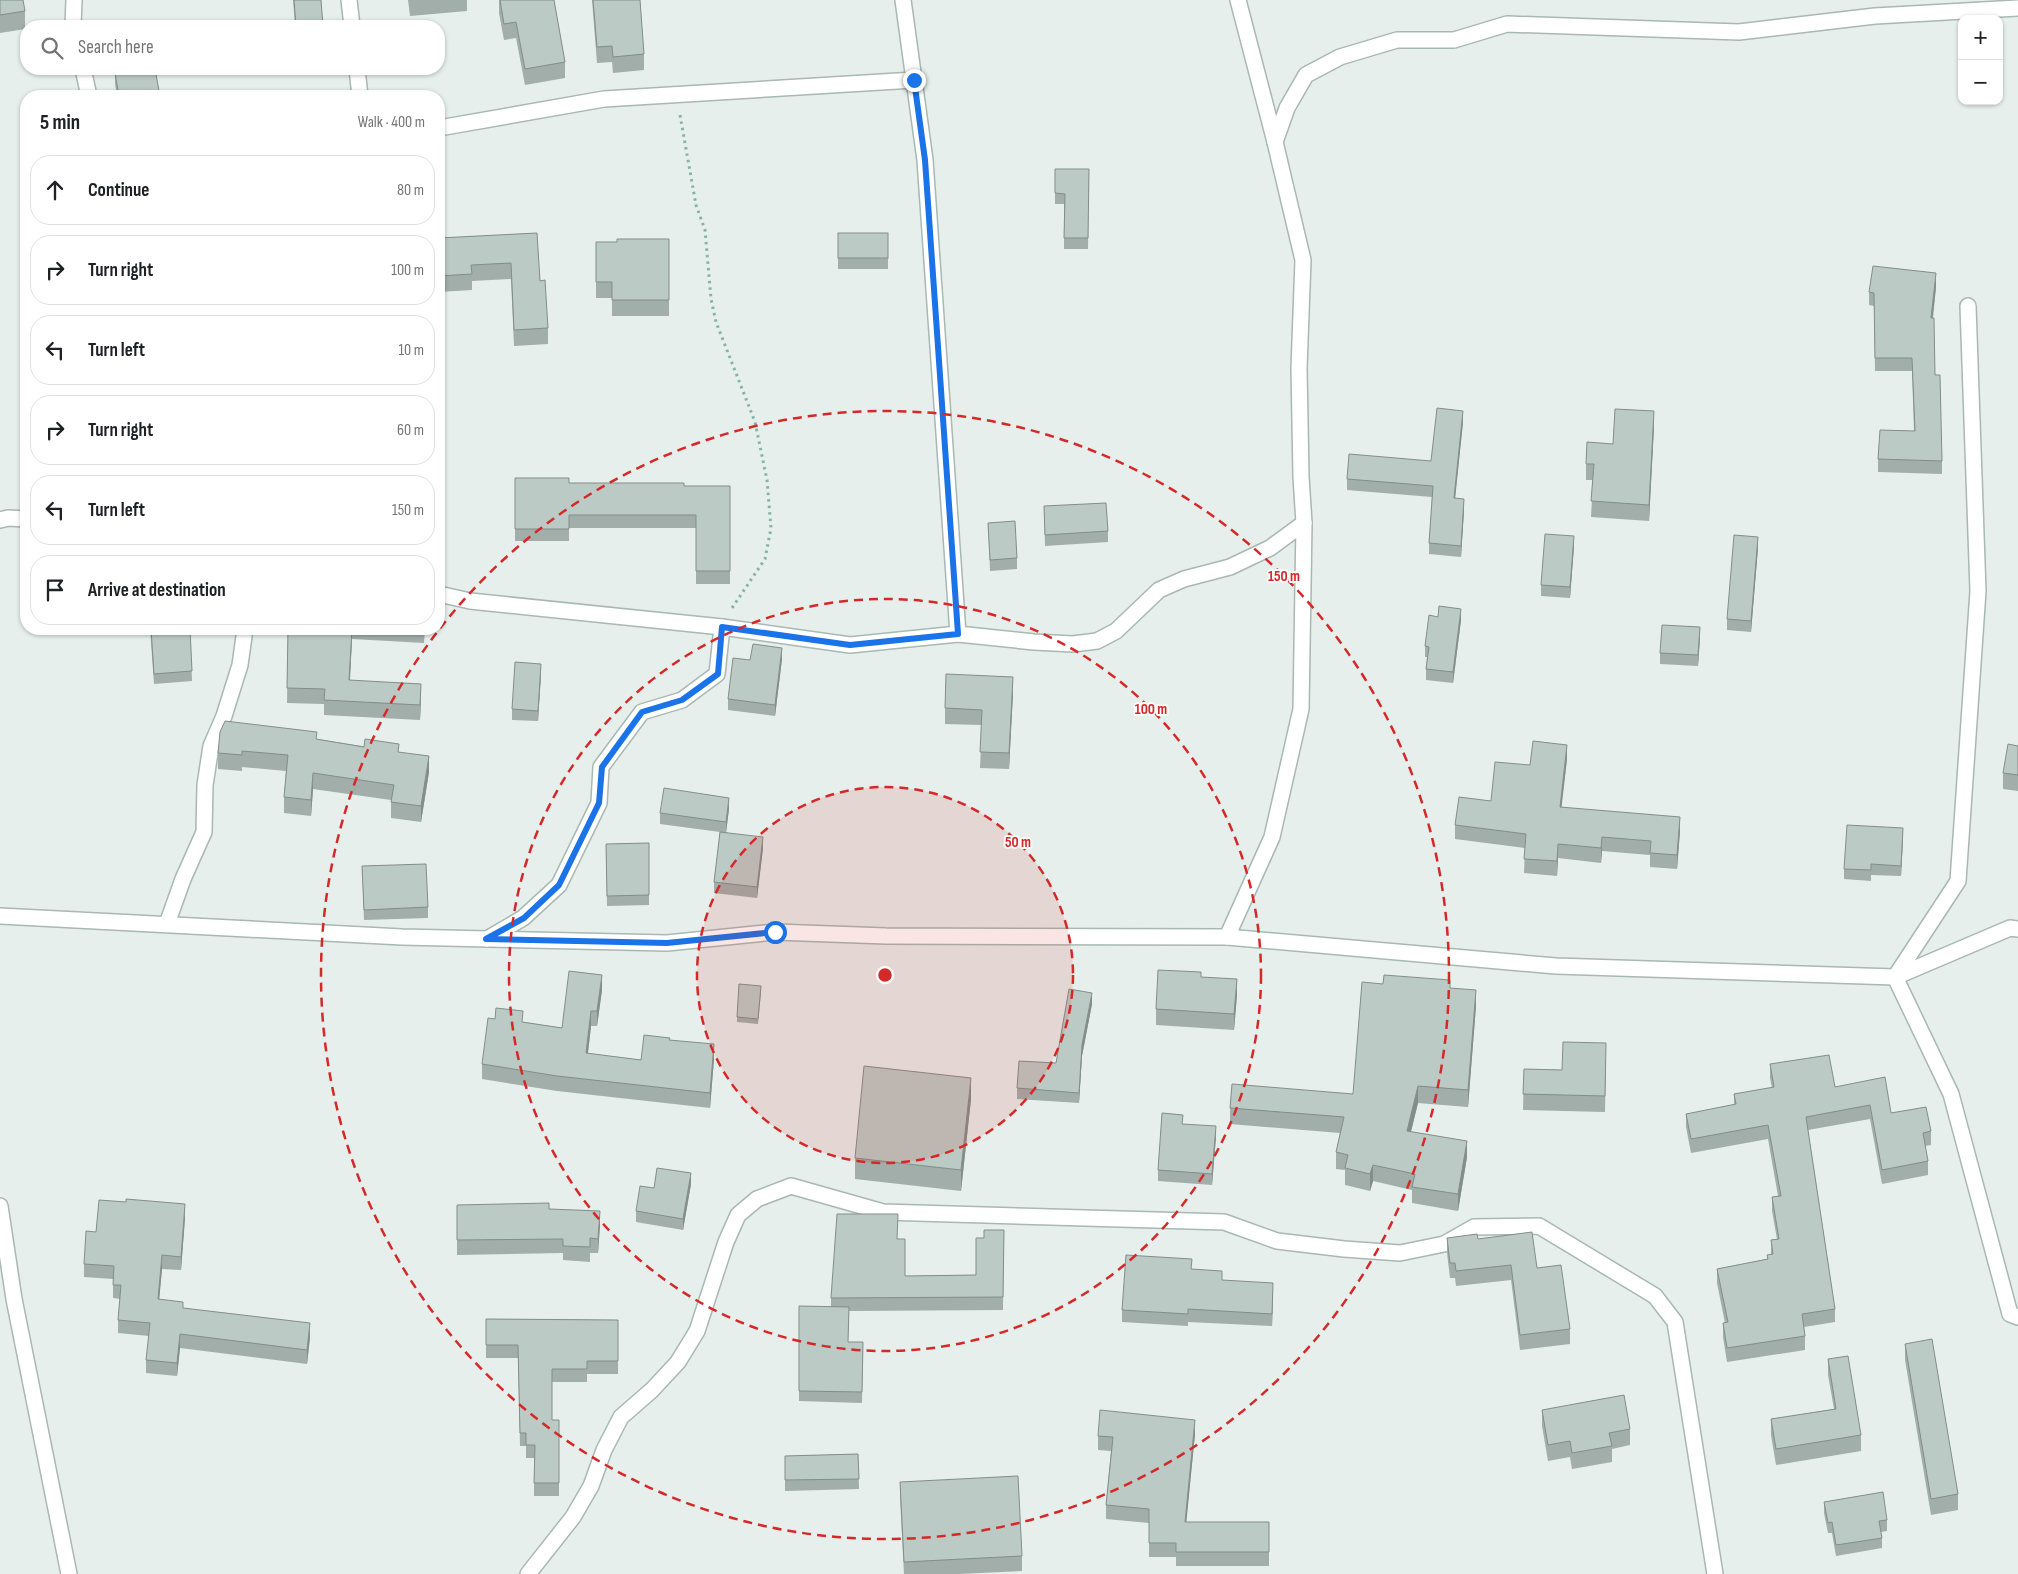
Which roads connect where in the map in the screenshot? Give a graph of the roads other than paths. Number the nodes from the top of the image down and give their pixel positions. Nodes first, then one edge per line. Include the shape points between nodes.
1 (349, 0) edge
2 (903, 0) edge
3 (1238, 0) edge
4 (76, 1) edge
5 (2018, 8) edge
6 (74, 20) edge
7 (351, 20) edge
8 (84, 75) edge
9 (358, 75) edge
10 (914, 80) junction
11 (88, 90) edge
12 (359, 90) edge
13 (445, 127) edge
14 (1276, 142) junction
15 (1968, 306) dead end
16 (20, 519) edge
17 (0, 520) edge
18 (1304, 523) junction
19 (445, 595) edge
20 (722, 627) junction
21 (958, 634) junction
22 (244, 635) edge
23 (0, 916) edge
24 (167, 924) junction
25 (2018, 929) edge
26 (1227, 938) junction
27 (486, 939) junction
28 (1895, 977) junction
29 (0, 1206) edge
30 (2018, 1317) edge
31 (69, 1574) edge
32 (528, 1574) edge
33 (1715, 1574) edge

1 - 7 street
2 - 10 street
3 - 14 street
4 - 6 street
5 - 14 street via 1875,16 1739,32 1507,24 1454,40 1397,40 1340,57 1306,75 1287,108
8 - 11 street
9 - 12 street
10 - 13 street via 604,99
10 - 21 street via 925,160
14 - 18 street via 1303,260 1299,368
15 - 28 street via 1978,591 1958,881
16 - 17 street
18 - 21 street via 1270,548 1230,567 1184,579 1159,590 1116,631 1097,641 1073,644
18 - 26 street via 1301,709 1272,837
19 - 20 street via 470,601
20 - 21 street via 850,645
20 - 27 street via 718,674 682,700 642,712 602,767 599,803 559,885 524,918
22 - 24 street via 240,665 211,746 205,785 204,832
23 - 24 street
24 - 27 street
25 - 28 street via 2010,928
26 - 27 street via 886,936 775,932 667,943
26 - 28 street via 1556,966
28 - 30 street via 1951,1094 2010,1314
29 - 31 street via 14,1299
32 - 33 street via 573,1517 591,1486 621,1417 678,1362 697,1331 738,1215 757,1199 790,1186 883,1212 1224,1222 1277,1241 1400,1252 1444,1244 1474,1227 1539,1226 1655,1296 1675,1322

